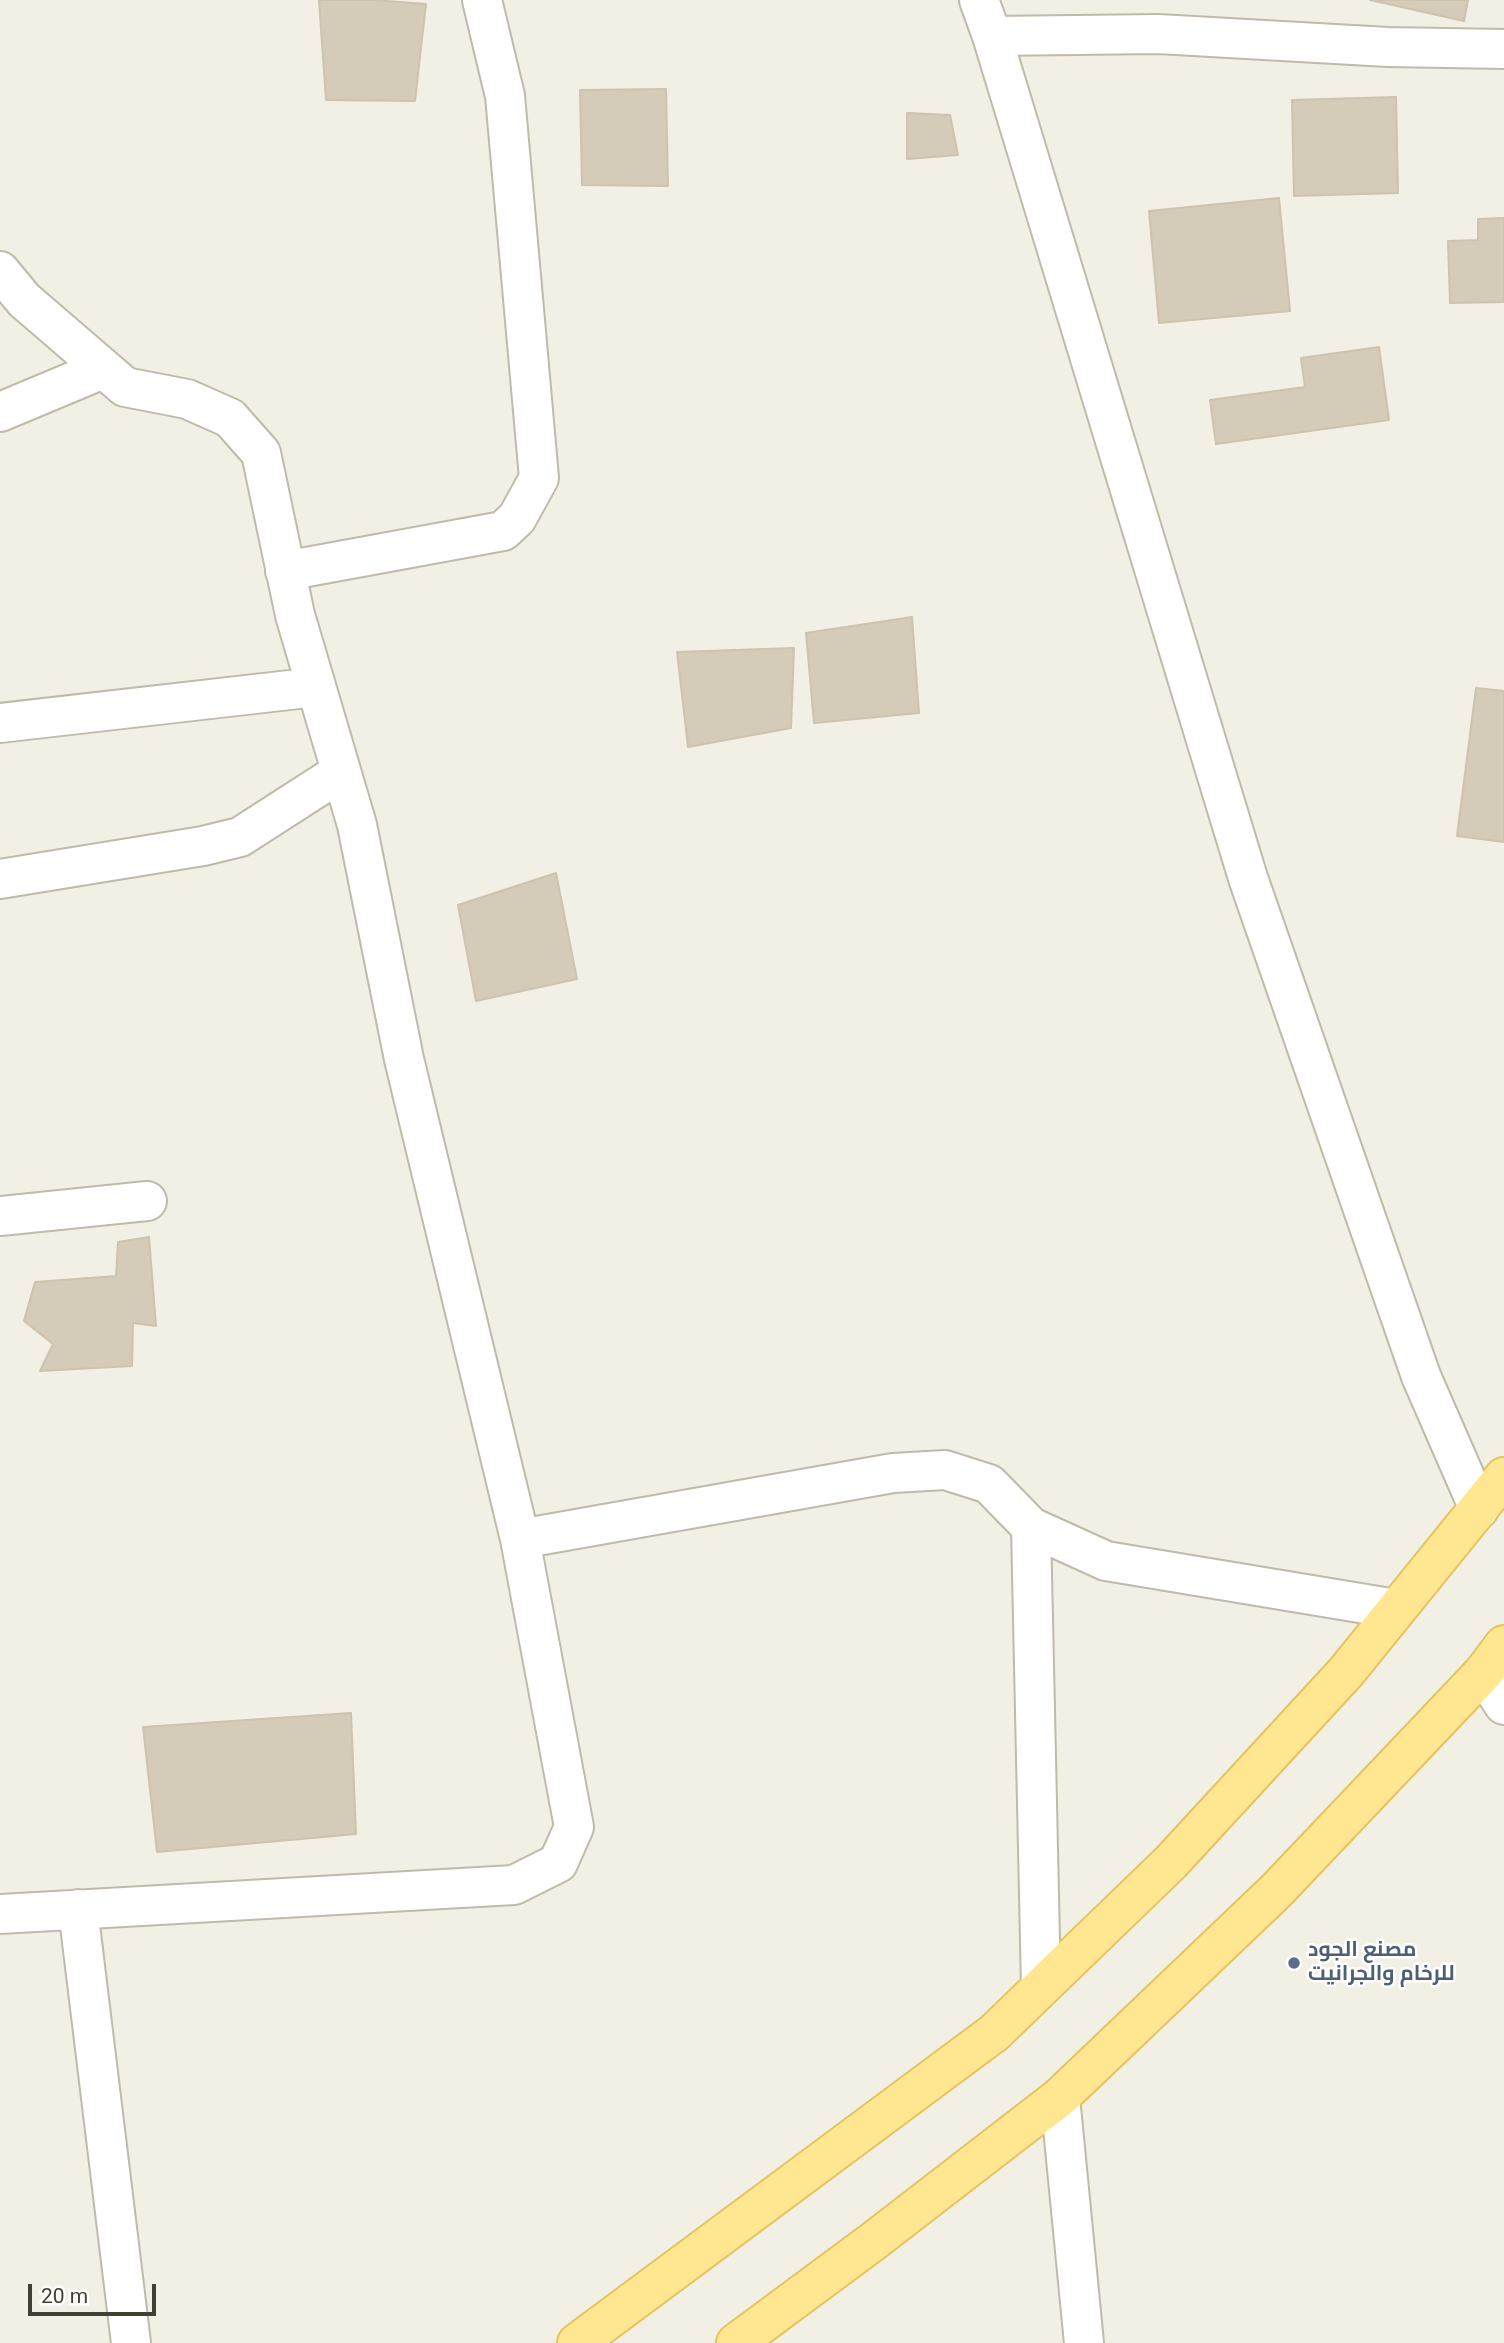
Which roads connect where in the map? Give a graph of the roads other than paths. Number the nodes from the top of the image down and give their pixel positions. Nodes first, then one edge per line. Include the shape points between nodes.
1 (482, 0) edge
2 (979, 0) edge
3 (992, 36) junction
4 (1504, 49) edge
5 (0, 271) edge
6 (103, 369) junction
7 (0, 412) edge
8 (285, 571) junction
9 (316, 687) junction
10 (0, 723) edge
11 (341, 772) junction
12 (0, 879) edge
13 (147, 1202) dead end
14 (0, 1216) edge
15 (1504, 1477) edge
16 (1479, 1509) junction
17 (1031, 1527) junction
18 (520, 1539) junction
19 (1396, 1609) junction
20 (1493, 1659) edge
21 (1504, 1706) edge
22 (78, 1909) junction
23 (0, 1914) edge
24 (1041, 1987) junction
25 (1060, 2097) junction
26 (131, 2343) edge
27 (577, 2343) edge
28 (736, 2343) edge
29 (1084, 2343) edge

1 - 8 street via 505,96 539,478 517,518 503,531
2 - 3 street
3 - 4 street via 1158,34
3 - 16 street via 1248,878 1421,1376
5 - 6 street via 24,300
6 - 7 street
6 - 8 street via 125,387 187,399 230,418 261,453
8 - 9 street
9 - 10 street
9 - 11 street
11 - 12 street via 240,837
11 - 18 street via 404,1059
13 - 14 street
15 - 16 main road
16 - 19 main road
17 - 18 street via 989,1484 945,1470 893,1473
17 - 19 street via 1106,1561
17 - 24 street
18 - 22 street via 574,1827 558,1863 514,1885
19 - 24 main road via 1346,1672 1171,1862
20 - 21 street
20 - 25 main road via 1276,1891
22 - 23 street
22 - 26 street
24 - 27 main road via 994,2033
25 - 28 main road
25 - 29 street

